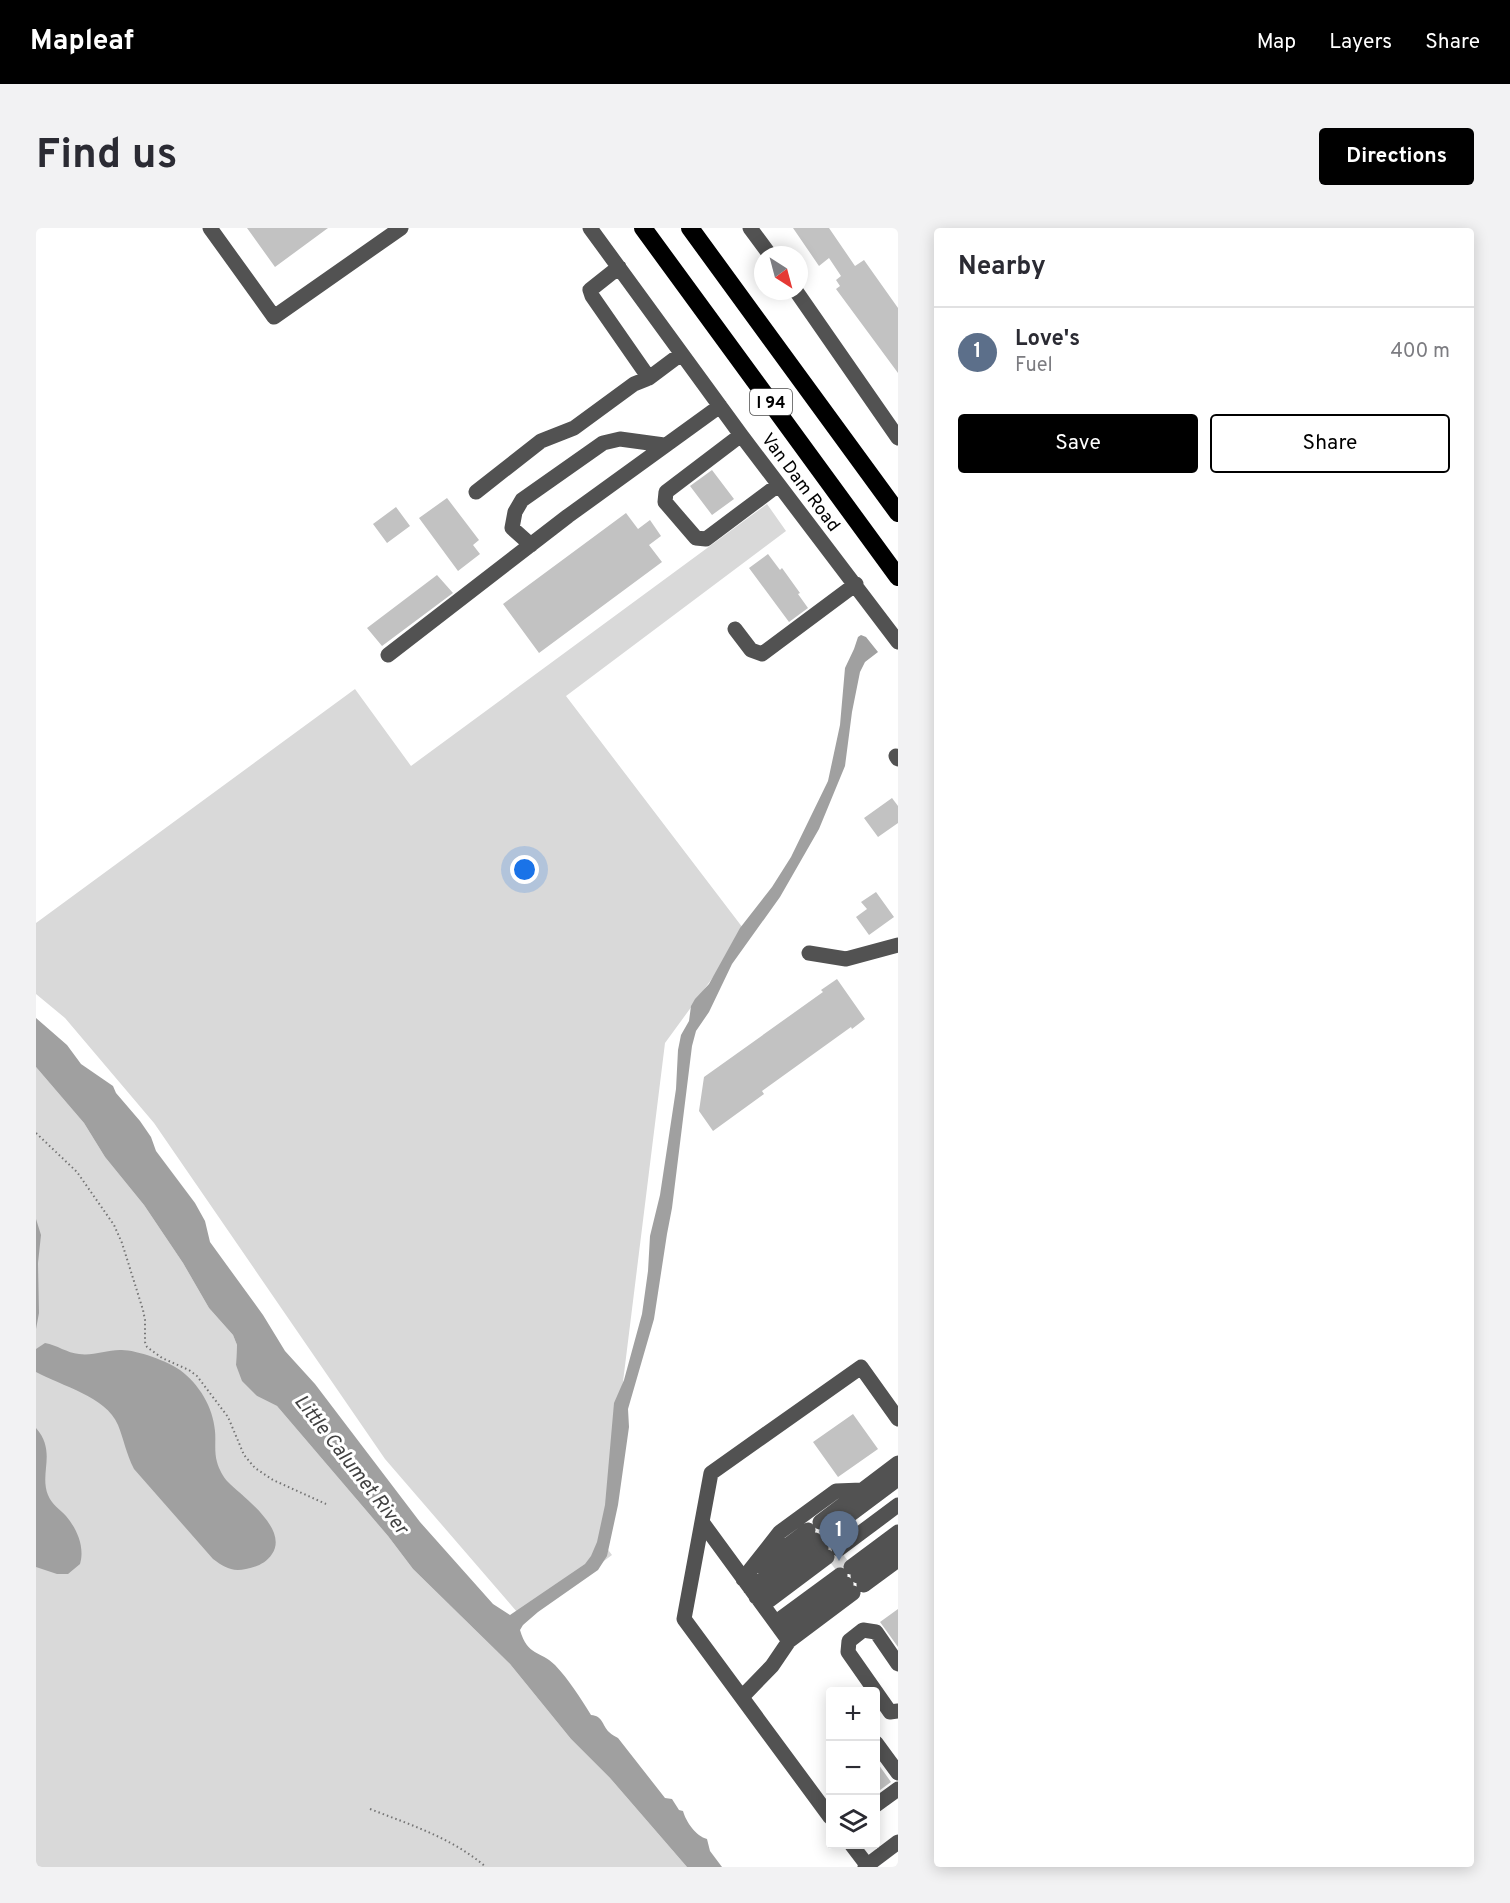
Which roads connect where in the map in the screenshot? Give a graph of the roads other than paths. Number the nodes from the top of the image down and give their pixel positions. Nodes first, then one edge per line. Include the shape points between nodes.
1 (210, 228) edge
2 (401, 228) edge
3 (590, 228) edge
4 (643, 228) edge
5 (690, 228) edge
6 (750, 228) edge
7 (763, 246) edge
8 (619, 267) junction
9 (802, 300) edge
10 (681, 354) junction
11 (649, 378) junction
12 (720, 405) junction
13 (741, 435) junction
14 (898, 438) edge
15 (664, 446) junction
16 (778, 485) junction
17 (476, 492) dead end
18 (898, 513) edge
19 (531, 545) junction
20 (898, 577) edge
21 (856, 584) junction
22 (735, 629) dead end
23 (898, 642) edge
24 (388, 655) dead end
25 (898, 945) edge
26 (809, 952) dead end
27 (898, 1419) edge
28 (898, 1463) edge
29 (898, 1479) edge
30 (862, 1490) junction
31 (898, 1492) edge
32 (898, 1505) edge
33 (898, 1518) edge
34 (702, 1522) junction
35 (898, 1532) edge
36 (898, 1546) edge
37 (836, 1558) junction
38 (898, 1560) edge
39 (766, 1610) junction
40 (898, 1664) edge
41 (742, 1697) junction
42 (898, 1711) edge
43 (880, 1748) edge
44 (898, 1773) edge
45 (898, 1789) edge
46 (880, 1802) edge
47 (826, 1810) edge
48 (898, 1842) edge
49 (854, 1849) edge
50 (866, 1866) edge

1 - 2 street via 274,317
3 - 8 street, Van Dam Road
4 - 20 highway, I 94
5 - 18 highway, I 94
6 - 7 street
8 - 10 street, Van Dam Road
8 - 11 street via 590,290
9 - 14 street
10 - 11 street
10 - 12 street, Van Dam Road
11 - 17 street via 634,384 574,428 542,441
12 - 13 street, Van Dam Road
12 - 15 street
13 - 16 street, Van Dam Road
13 - 16 street via 666,492 665,502 696,538 706,539
15 - 19 street
15 - 19 street via 620,439 603,443 522,500 512,528
16 - 21 street, Van Dam Road
19 - 24 street
21 - 22 street via 762,654 752,650
21 - 23 street, Van Dam Road
25 - 26 street via 846,959
27 - 34 street via 861,1367 711,1473
28 - 30 street
29 - 37 street
30 - 37 street
30 - 39 street via 836,1491 780,1532
31 - 37 street
32 - 37 street
33 - 37 street
34 - 39 street
34 - 41 street via 684,1619
35 - 37 street
36 - 37 street
37 - 38 street
37 - 39 street
37 - 39 street
37 - 39 street
37 - 39 street
39 - 41 street via 772,1666
40 - 42 street via 876,1632 863,1630 849,1641 848,1652 890,1712
41 - 47 street
43 - 44 street
45 - 46 street
48 - 50 street
49 - 50 street

